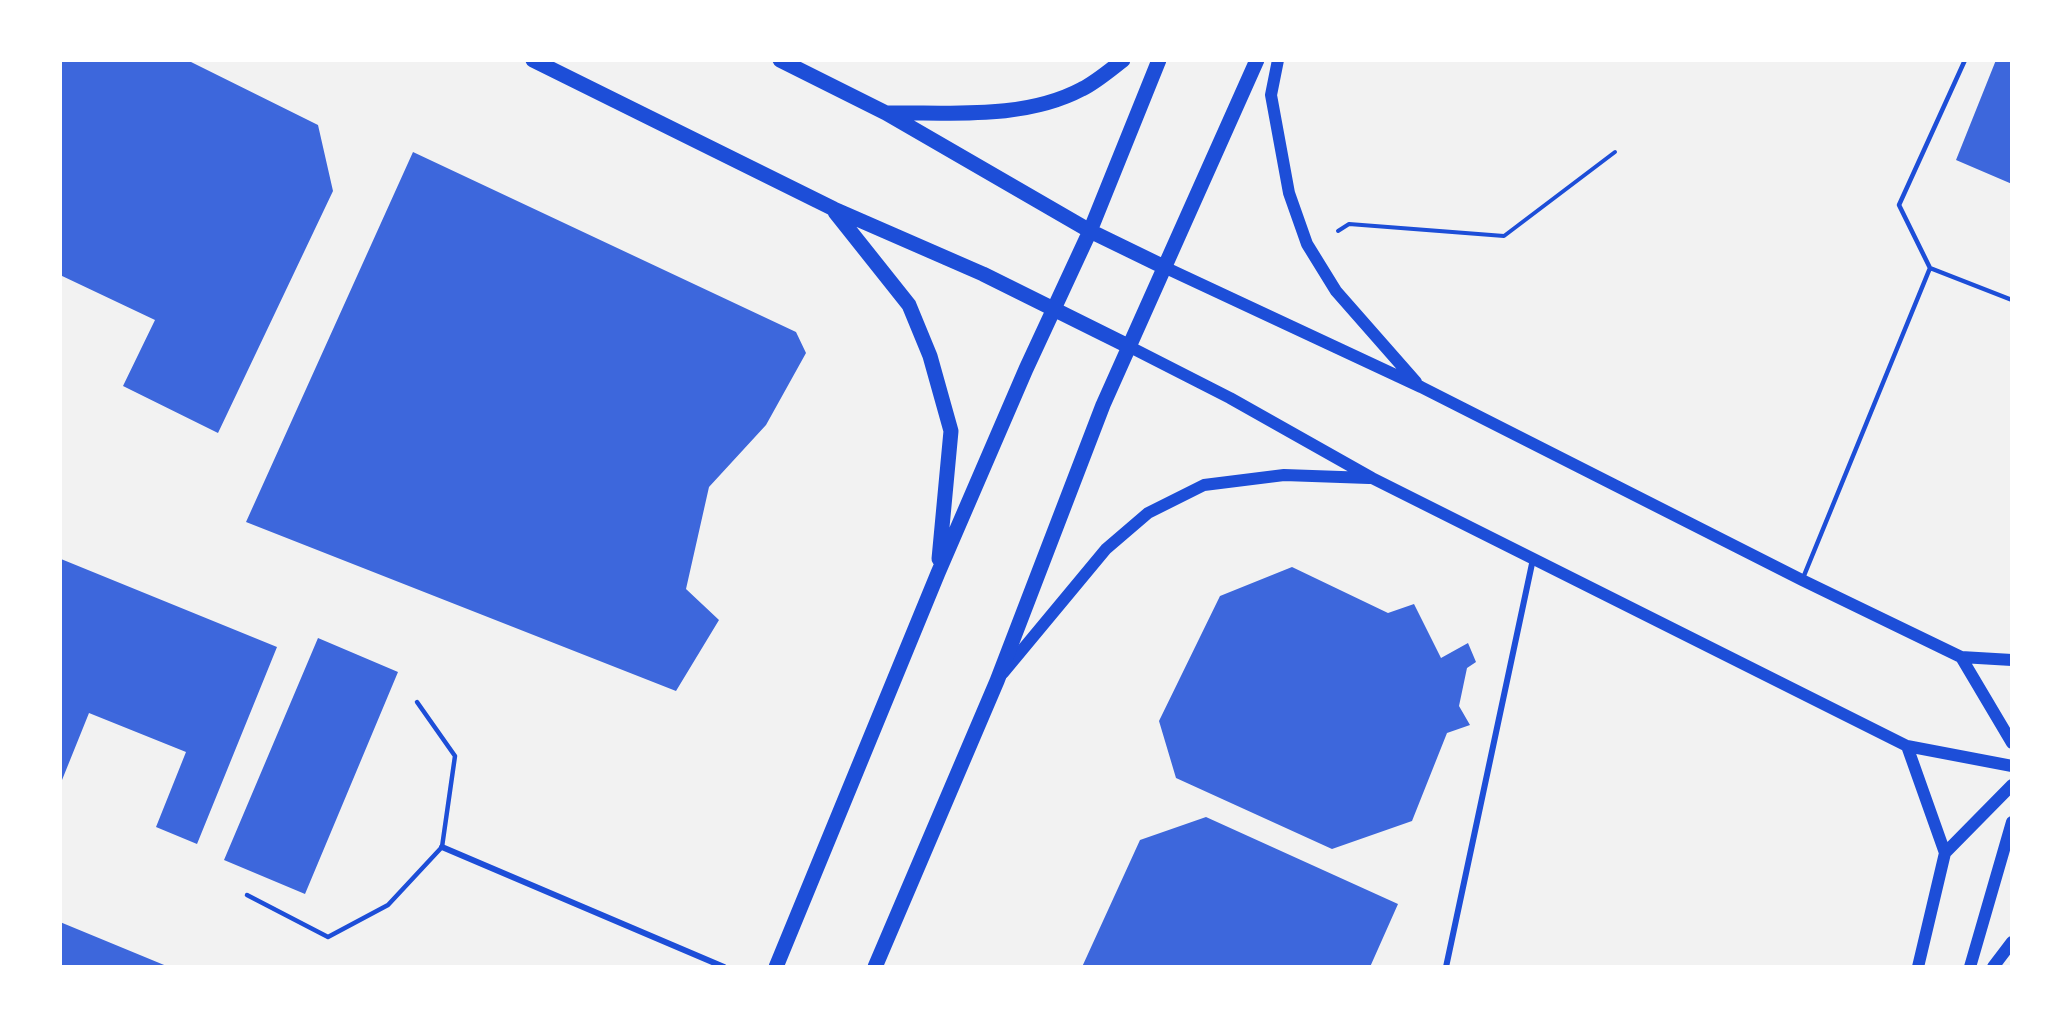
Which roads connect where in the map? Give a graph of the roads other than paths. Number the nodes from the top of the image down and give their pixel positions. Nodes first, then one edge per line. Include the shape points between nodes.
1 (533, 60) edge
2 (780, 60) edge
3 (1123, 60) edge
4 (1159, 60) edge
5 (1257, 60) edge
6 (1278, 60) edge
7 (1965, 60) edge
8 (886, 113) junction
9 (834, 209) junction
10 (1090, 231) junction
11 (1164, 267) junction
12 (1930, 268) junction
13 (2012, 300) edge
14 (1055, 309) junction
15 (1130, 347) junction
16 (1420, 387) junction
17 (1372, 478) junction
18 (1533, 559) junction
19 (938, 573) junction
20 (1802, 580) junction
21 (1961, 657) junction
22 (2012, 660) edge
23 (997, 681) junction
24 (417, 702) dead end
25 (2012, 743) edge
26 (1907, 746) junction
27 (2012, 766) edge
28 (2012, 785) edge
29 (2012, 822) edge
30 (442, 847) junction
31 (1945, 853) junction
32 (247, 895) dead end
33 (2012, 942) edge
34 (724, 967) edge
35 (776, 967) edge
36 (875, 967) edge
37 (1446, 967) edge
38 (1918, 967) edge
39 (1970, 967) edge
40 (1993, 967) edge

1 - 9 main road
2 - 8 main road
3 - 8 main road via 1082,90 1037,106 981,112
4 - 10 main road
5 - 11 main road
6 - 16 main road via 1271,95 1289,194 1307,244 1336,291
7 - 12 lane via 1899,205
8 - 10 main road
9 - 14 main road
9 - 19 main road via 909,305 930,356 951,431
10 - 11 main road
10 - 14 main road
11 - 15 main road
11 - 16 main road
12 - 13 lane
12 - 20 lane
14 - 15 main road
14 - 19 main road
15 - 17 main road
15 - 23 main road via 1103,405
16 - 20 main road
17 - 18 main road
17 - 23 main road via 1284,475 1204,485 1148,513 1106,549
18 - 26 main road
18 - 37 street
19 - 35 main road
20 - 21 main road
21 - 22 main road
21 - 25 main road
23 - 36 main road
24 - 30 lane via 456,756
26 - 27 main road
26 - 31 main road
28 - 31 main road
29 - 39 main road
30 - 32 lane via 388,905 328,937
30 - 34 street
31 - 38 main road
33 - 40 main road

